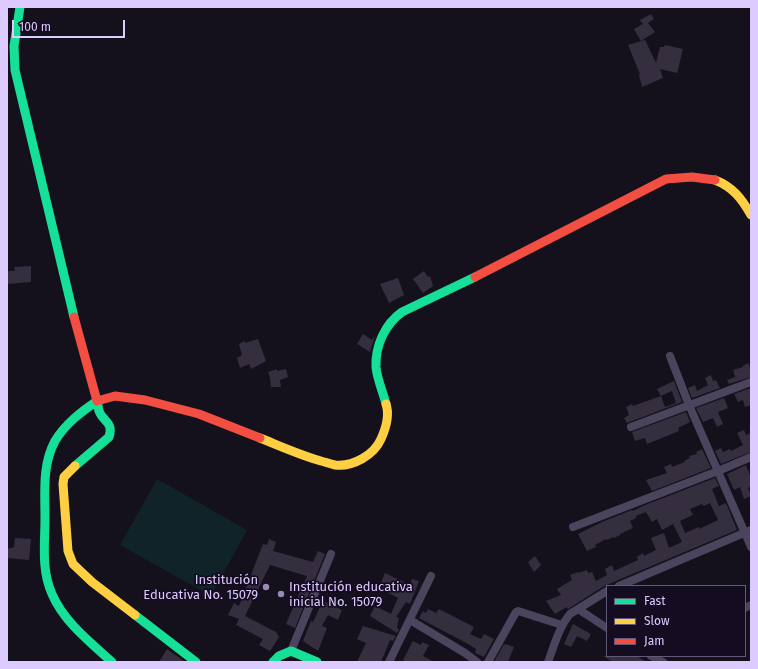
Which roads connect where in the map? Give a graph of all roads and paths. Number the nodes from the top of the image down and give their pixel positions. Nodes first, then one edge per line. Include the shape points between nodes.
1 (20, 7) edge
2 (751, 215) edge
3 (670, 356) dead end
4 (751, 382) edge
5 (97, 401) junction
6 (689, 405) junction
7 (632, 427) dead end
8 (751, 457) edge
9 (718, 471) junction
10 (573, 527) dead end
11 (748, 531) edge
12 (751, 547) edge
13 (331, 554) dead end
14 (431, 576) dead end
15 (621, 585) edge
16 (606, 592) edge
17 (578, 609) junction
18 (410, 620) junction
19 (562, 625) junction
20 (606, 627) edge
21 (291, 651) junction
22 (653, 657) edge
23 (112, 662) edge
24 (196, 662) edge
25 (273, 662) edge
26 (317, 662) edge
27 (390, 662) edge
28 (477, 662) edge
29 (488, 662) edge
30 (548, 662) edge
31 (663, 662) edge

1 - 5 street via 14,41 15,70 74,318
2 - 5 street via 746,204 719,181 685,176 666,179 402,312 386,328 377,354 376,368 388,410 386,429 379,444 368,456 352,464 336,465 317,460 199,414 145,400 115,396
3 - 6 street
4 - 6 street
5 - 23 street via 70,421 57,438 51,452 45,480 45,554 48,581 60,608 68,620
5 - 24 street via 99,411 110,426 111,432 109,437 64,477 68,551 73,564 92,582
6 - 7 street
6 - 9 street
8 - 9 street
9 - 10 street
9 - 11 street
11 - 12 street
11 - 15 street
13 - 21 street
14 - 18 street
16 - 17 street
17 - 19 street via 570,614
17 - 20 street
18 - 27 street
18 - 28 street
19 - 29 street via 516,612
19 - 30 street
21 - 25 street
21 - 26 street
22 - 31 street

